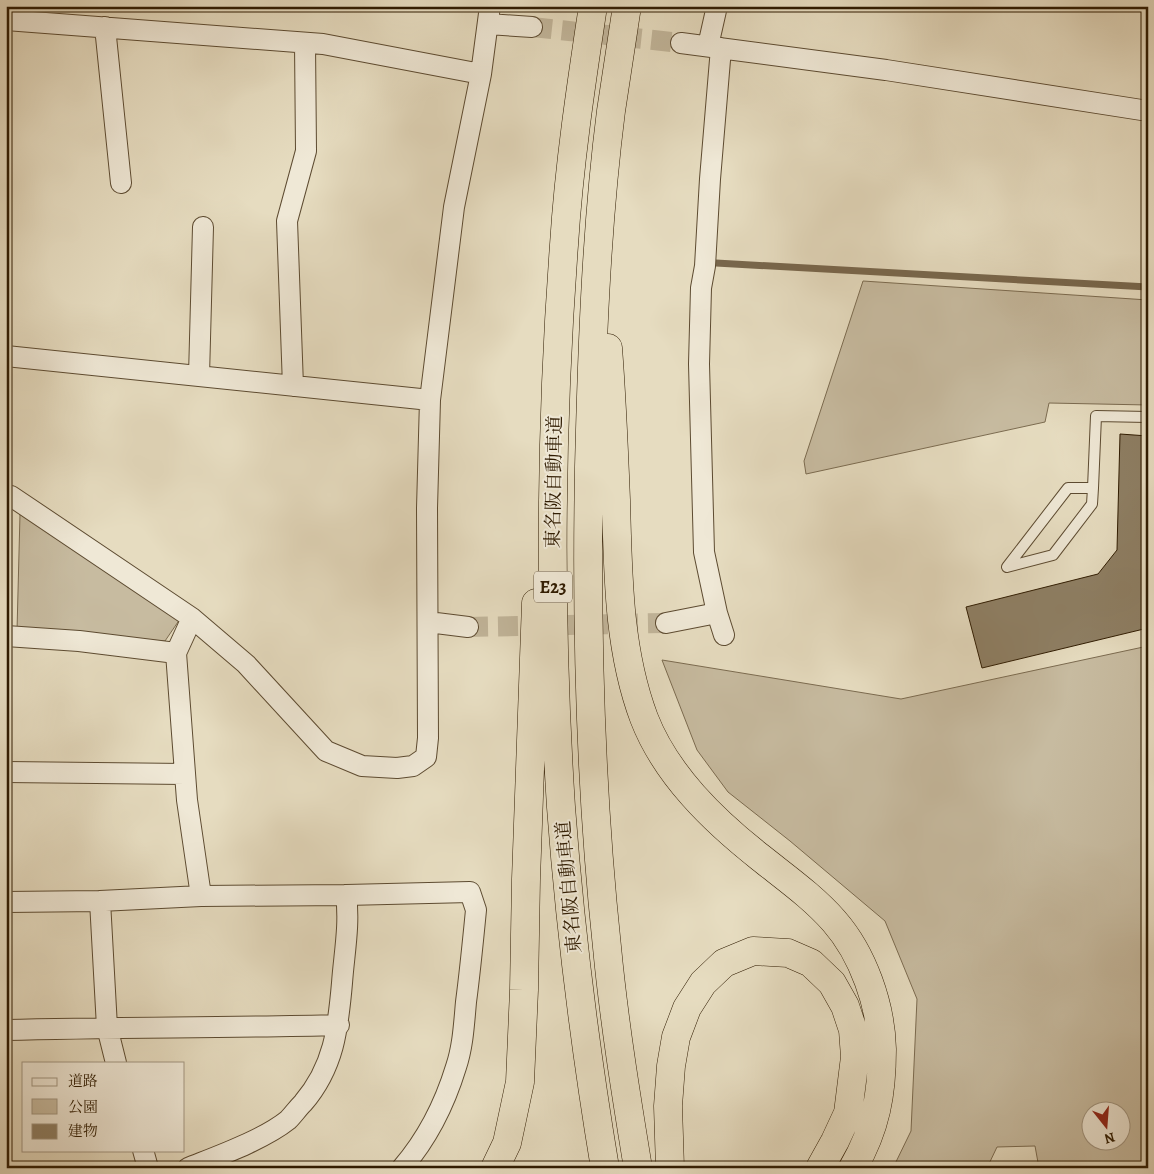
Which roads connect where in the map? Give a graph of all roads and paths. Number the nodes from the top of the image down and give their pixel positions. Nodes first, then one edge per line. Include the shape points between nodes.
1 (593, 6) edge
2 (627, 6) edge
3 (717, 6) edge
4 (489, 15) edge
5 (6, 20) edge
6 (532, 26) tunnel mouth
7 (105, 27) junction
8 (305, 43) junction
9 (681, 43) tunnel mouth
10 (714, 47) junction
11 (481, 74) junction
12 (1148, 111) edge
13 (121, 183) dead end
14 (203, 228) dead end
15 (599, 242) junction
16 (564, 243) junction
17 (6, 356) edge
18 (199, 376) junction
19 (293, 386) junction
20 (430, 400) junction
21 (1148, 418) edge
22 (1093, 488) junction
23 (6, 495) edge
24 (717, 613) junction
25 (192, 618) junction
26 (428, 622) junction
27 (666, 623) tunnel mouth
28 (468, 626) tunnel mouth
29 (724, 635) dead end
30 (6, 636) edge
31 (176, 653) junction
32 (6, 772) edge
33 (186, 774) junction
34 (201, 896) junction
35 (346, 896) junction
36 (100, 901) junction
37 (6, 902) edge
38 (339, 1025) junction
39 (107, 1027) junction
40 (6, 1030) edge
41 (116, 1062) edge
42 (143, 1152) edge
43 (148, 1168) edge
44 (188, 1168) edge
45 (402, 1168) edge
46 (495, 1168) edge
47 (605, 1168) edge
48 (638, 1168) edge
49 (670, 1168) edge
50 (820, 1168) edge
51 (853, 1168) edge

1 - 16 highway, 東名阪自動車道 / E23 via 578,107
2 - 15 highway, 東名阪自動車道 / E23 via 611,111
3 - 10 street
4 - 6 street
4 - 11 street
5 - 7 street
7 - 8 street
7 - 13 street
8 - 11 street
8 - 19 street via 306,151 288,221
9 - 10 street
10 - 12 street
10 - 24 street via 700,364 704,552
11 - 20 street via 454,207
14 - 18 street
15 - 48 highway, 東名阪自動車道 / E23 via 588,510 590,693 595,806 607,948
15 - 51 highway via 613,416 620,605 626,656 635,692 662,756 680,780 728,830 819,904 836,923 860,962 878,1018 882,1068 880,1099 873,1124
16 - 46 highway via 544,401 520,1082 507,1143
16 - 47 highway, 東名阪自動車道 / E23 via 552,531 555,686 575,953
17 - 18 street
18 - 19 street
19 - 20 street
20 - 26 street
21 - 22 lane via 1096,416
22 - 22 lane via 1092,504 1053,555 1007,567 1068,488
23 - 25 street
24 - 27 street
24 - 29 street
25 - 26 street via 246,664 326,751 362,766 397,768 413,766 426,757
25 - 31 street
26 - 28 street
30 - 31 street
31 - 33 street
32 - 33 street
33 - 34 street
34 - 35 street
34 - 36 street
35 - 38 street via 346,948
35 - 45 street via 470,892 476,910 462,1043 456,1067 433,1123 417,1151
36 - 37 street
36 - 39 street
38 - 39 street
38 - 44 street via 330,1059 318,1084 288,1120 241,1146
39 - 40 street
39 - 41 street
42 - 43 street
49 - 50 highway via 668,1106 671,1066 676,1037 687,1008 703,983 724,963 753,951 788,953 811,963 832,983 853,1030 855,1057 848,1113

